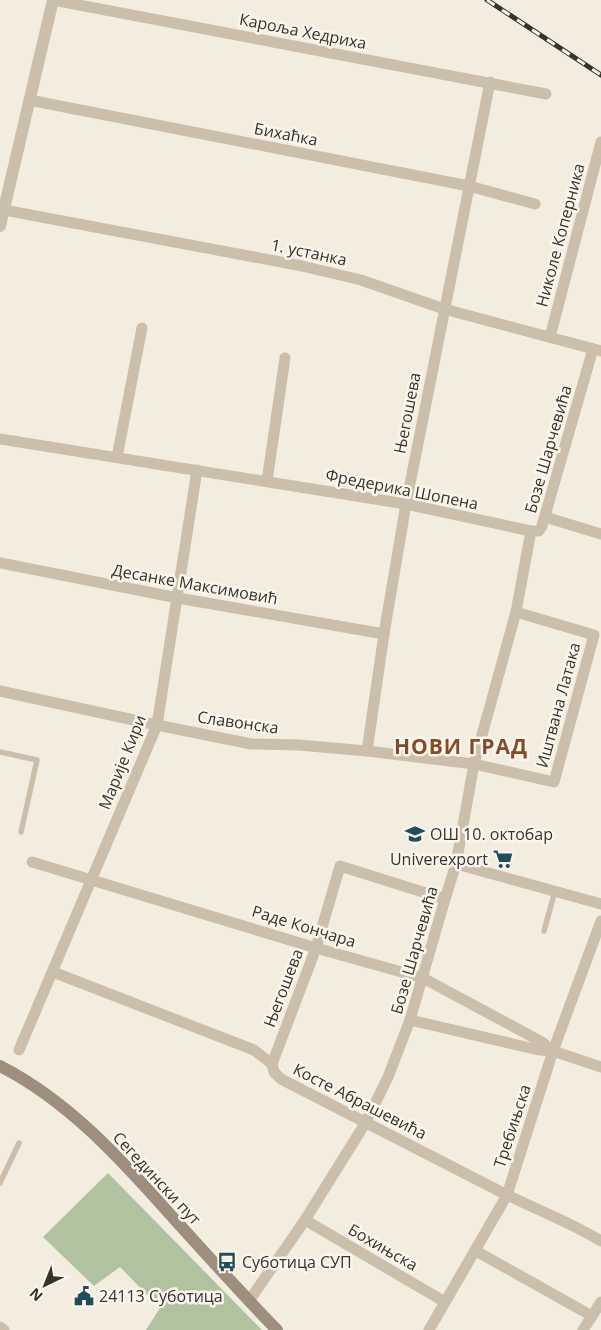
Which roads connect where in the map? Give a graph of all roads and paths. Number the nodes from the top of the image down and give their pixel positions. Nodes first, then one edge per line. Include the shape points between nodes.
1 (53, 0) edge
2 (490, 82) junction
3 (546, 94) dead end
4 (29, 100) junction
5 (601, 142) edge
6 (469, 186) junction
7 (536, 204) dead end
8 (4, 210) junction
9 (0, 226) edge
10 (444, 309) junction
11 (142, 328) dead end
12 (550, 337) junction
13 (597, 350) edge
14 (285, 358) dead end
15 (0, 439) edge
16 (117, 457) junction
17 (197, 470) junction
18 (267, 481) junction
19 (406, 504) junction
20 (546, 517) junction
21 (531, 532) junction
22 (601, 534) edge
23 (0, 563) edge
24 (178, 598) junction
25 (516, 612) junction
26 (384, 634) junction
27 (0, 691) edge
28 (158, 725) junction
29 (367, 751) junction
30 (0, 752) edge
31 (474, 764) junction
32 (21, 832) dead end
33 (32, 862) dead end
34 (456, 864) junction
35 (90, 880) junction
36 (555, 891) junction
37 (444, 899) junction
38 (601, 904) edge
39 (601, 921) edge
40 (544, 931) dead end
41 (316, 948) junction
42 (53, 972) junction
43 (423, 978) junction
44 (410, 1020) junction
45 (19, 1050) dead end
46 (553, 1051) junction
47 (272, 1064) junction
48 (0, 1066) edge
49 (601, 1067) edge
50 (366, 1122) junction
51 (19, 1143) dead end
52 (0, 1183) edge
53 (507, 1195) junction
54 (305, 1220) junction
55 (601, 1240) edge
56 (476, 1251) junction
57 (249, 1301) junction
58 (445, 1302) junction
59 (601, 1302) edge
60 (592, 1316) junction
61 (0, 1327) edge
62 (4, 1330) edge
63 (277, 1330) edge
64 (429, 1330) edge
65 (584, 1330) edge

1 - 2 street, Кароља Хедриха
1 - 4 street
2 - 3 street, Кароља Хедриха
2 - 6 street, Његошева
4 - 6 street, Бихаћка
4 - 8 street
5 - 12 street, Николе Коперника
6 - 7 street, Бихаћка
6 - 10 street, Његошева
8 - 9 street
8 - 10 street, 1. устанка via 302,266 361,280
10 - 12 street, 1. устанка
10 - 19 street, Његошева
11 - 16 street
12 - 13 street, 1. устанка
13 - 20 street, Бозе Шарчевића
14 - 18 street
15 - 16 street, Фредерика Шопена
16 - 17 street, Фредерика Шопена
17 - 18 street, Фредерика Шопена
17 - 24 street, Марије Кири
18 - 19 street, Фредерика Шопена
19 - 21 street, Фредерика Шопена
19 - 26 street, Његошева
20 - 21 street, Бозе Шарчевића via 539,531
20 - 22 street
21 - 25 street, Бозе Шарчевића
23 - 24 street, Десанке Максимовић
24 - 26 street, Десанке Максимовић
24 - 28 street, Марије Кири
25 - 31 street, Бозе Шарчевића
25 - 31 street, Иштвана Латака via 594,635 554,782
26 - 29 street, Његошева
27 - 28 street, Славонска
28 - 29 street, Славонска via 251,744
28 - 35 street, Марије Кири
29 - 31 street, Славонска
30 - 32 lane via 37,760
31 - 34 street, Бозе Шарчевића
33 - 35 street, Раде Кончара
34 - 36 street
34 - 37 street, Бозе Шарчевића
35 - 41 street, Раде Кончара
35 - 42 street, Марије Кири
36 - 38 street
36 - 40 lane
37 - 41 street, Његошева via 340,866
37 - 43 street, Бозе Шарчевића
39 - 46 street, Требињска
41 - 43 street, Раде Кончара
41 - 47 street, Његошева
42 - 45 street, Марије Кири
42 - 47 street, Косте Абрашевића via 254,1050
43 - 44 street, Бозе Шарчевића
43 - 46 street, Раде Кончара
44 - 46 street, Раде Кончара
44 - 50 street, Бозе Шарчевића
46 - 49 street, Раде Кончара
46 - 53 street, Требињска
47 - 50 street, Косте Абрашевића via 281,1079
48 - 57 main road, Сегедински пут via 41,1090 79,1121 134,1175
50 - 53 street, Косте Абрашевића
50 - 54 street, Бозе Шарчевића
51 - 52 lane
53 - 55 street, Косте Абрашевића
53 - 56 street, Требињска
54 - 57 street, Бозе Шарчевића
54 - 58 street, Бохињска
56 - 58 street, Требињска
56 - 60 street
57 - 63 main road, Сегедински пут
58 - 64 street, Требињска
59 - 60 street
60 - 65 street
61 - 62 street

